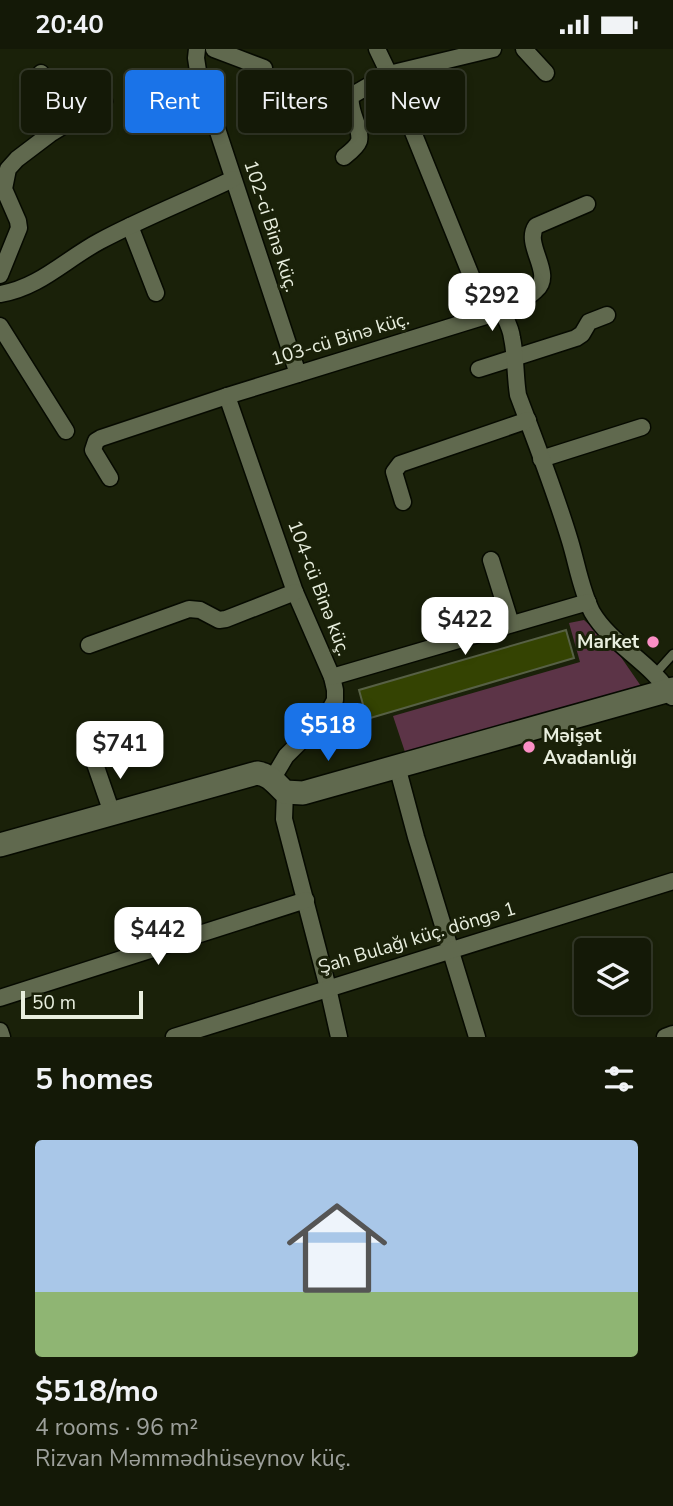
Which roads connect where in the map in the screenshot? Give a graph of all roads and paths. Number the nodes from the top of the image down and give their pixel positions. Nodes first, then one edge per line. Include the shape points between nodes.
1 (197, 49) edge
2 (214, 49) edge
3 (377, 49) edge
4 (493, 49) edge
5 (524, 49) edge
6 (264, 68) dead end
7 (387, 70) edge
8 (406, 70) edge
9 (546, 73) dead end
10 (366, 87) edge
11 (54, 133) edge
12 (414, 133) edge
13 (344, 157) dead end
14 (233, 179) junction
15 (2, 181) edge
16 (587, 204) dead end
17 (130, 226) junction
18 (0, 275) edge
19 (156, 293) dead end
20 (0, 295) edge
21 (494, 313) junction
22 (607, 315) dead end
23 (0, 326) edge
24 (514, 359) junction
25 (479, 369) dead end
26 (298, 375) junction
27 (227, 396) junction
28 (527, 420) junction
29 (642, 426) dead end
30 (66, 431) dead end
31 (541, 459) junction
32 (110, 478) dead end
33 (403, 502) dead end
34 (491, 560) dead end
35 (295, 592) junction
36 (587, 602) junction
37 (511, 624) junction
38 (89, 645) dead end
39 (673, 654) edge
40 (332, 677) junction
41 (667, 688) edge
42 (94, 761) dead end
43 (397, 767) junction
44 (279, 785) junction
45 (112, 813) junction
46 (0, 845) edge
47 (673, 881) edge
48 (306, 900) junction
49 (450, 951) junction
50 (328, 988) junction
51 (0, 998) edge
52 (0, 1031) edge
53 (673, 1034) edge
54 (2, 1037) edge
55 (174, 1037) edge
56 (340, 1037) edge
57 (477, 1037) edge
58 (665, 1037) edge

1 - 14 street, 102-ci Binə küç. via 198,71
2 - 6 street
3 - 7 street
4 - 8 street
5 - 9 street
10 - 13 street via 351,96 360,137
11 - 15 street via 17,159
12 - 21 street
14 - 17 street
14 - 26 street, 102-ci Binə küç.
15 - 18 street via 19,228
16 - 21 street, 103-cü Binə küç. via 536,226 533,239 541,284
17 - 19 street
17 - 20 street via 34,283
21 - 24 street via 510,327
21 - 26 street, 103-cü Binə küç.
22 - 24 street via 589,322 576,338
23 - 30 street
24 - 25 street
24 - 28 street via 518,395
26 - 27 street, 103-cü Binə küç.
27 - 32 street, 103-cü Binə küç. via 96,441 93,450
27 - 35 street, 104-cü Binə küç.
28 - 31 street
28 - 33 street via 400,464 394,472
29 - 31 street
31 - 36 street
34 - 37 street
35 - 38 street via 226,619 189,609
35 - 40 street, 104-cü Binə küç.
36 - 37 street
36 - 41 street via 604,629
37 - 40 street
39 - 41 lane
40 - 44 street, 104-cü Binə küç. via 335,700 327,715 286,756
41 - 43 street
42 - 45 street
43 - 44 street via 303,793
43 - 49 street
44 - 45 street via 257,773
44 - 48 street
45 - 46 street
47 - 49 street, Şah Bulağı küç. döngə 1
48 - 50 street
48 - 51 street
49 - 50 street, Şah Bulağı küç. döngə 1
49 - 57 street
50 - 55 street, Şah Bulağı küç. döngə 1
50 - 56 street
52 - 54 street
53 - 58 street

